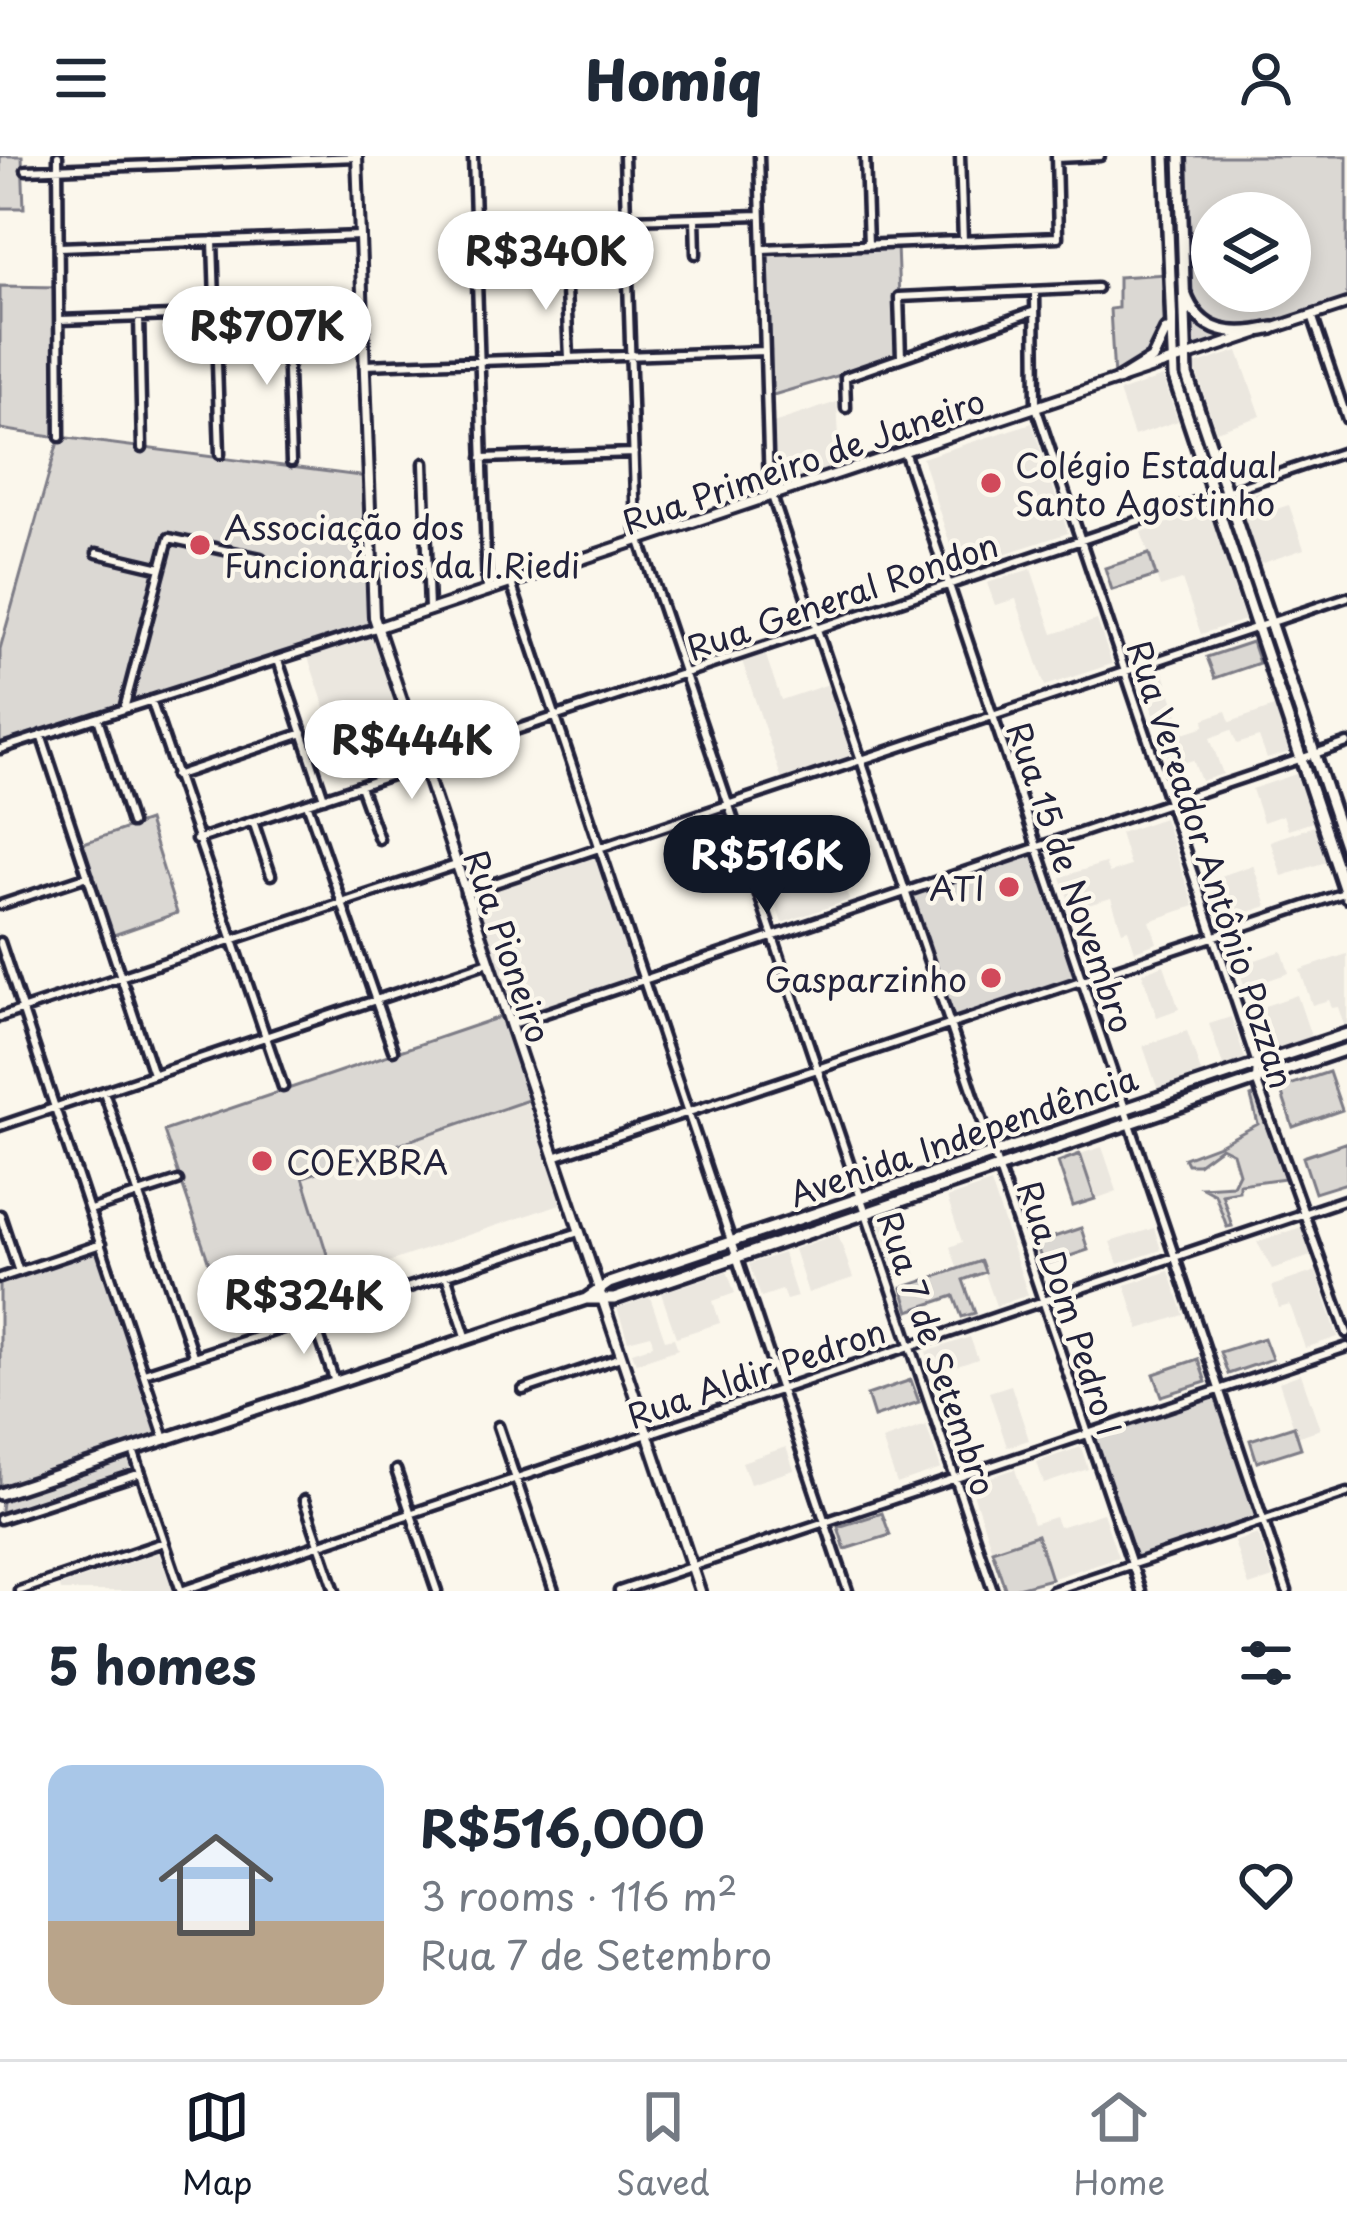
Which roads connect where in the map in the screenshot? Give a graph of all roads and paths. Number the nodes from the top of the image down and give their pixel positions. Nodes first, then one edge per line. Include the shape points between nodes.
1 (58, 156) edge
2 (473, 156) edge
3 (624, 156) edge
4 (759, 156) edge
5 (865, 156) edge
6 (960, 156) edge
7 (1100, 156) edge
8 (1165, 156) edge
9 (1180, 156) edge
10 (357, 157) edge
11 (1056, 157) edge
12 (285, 158) edge
13 (212, 159) edge
14 (144, 161) edge
15 (58, 169) junction
16 (26, 170) dead end
17 (761, 215) junction
18 (695, 217) junction
19 (626, 219) junction
20 (476, 224) junction
21 (360, 236) junction
22 (213, 241) junction
23 (964, 241) junction
24 (868, 245) junction
25 (59, 247) junction
26 (762, 249) junction
27 (696, 254) dead end
28 (565, 267) dead end
29 (1181, 280) junction
30 (1097, 288) dead end
31 (1169, 289) junction
32 (1035, 291) junction
33 (1347, 304) edge
34 (362, 309) junction
35 (1036, 310) junction
36 (286, 312) junction
37 (216, 314) junction
38 (1312, 315) junction
39 (139, 317) junction
40 (60, 320) junction
41 (1273, 328) junction
42 (765, 351) junction
43 (630, 356) junction
44 (1184, 357) junction
45 (569, 358) junction
46 (901, 358) junction
47 (479, 361) junction
48 (1171, 362) junction
49 (364, 365) junction
50 (1118, 380) junction
51 (1036, 407) junction
52 (846, 408) dead end
53 (1347, 419) edge
54 (60, 437) dead end
55 (142, 448) dead end
56 (904, 451) junction
57 (1347, 451) edge
58 (220, 454) dead end
59 (634, 454) junction
60 (482, 458) junction
61 (291, 462) dead end
62 (424, 463) dead end
63 (770, 491) junction
64 (1226, 492) junction
65 (1212, 496) junction
66 (640, 540) junction
67 (1081, 541) junction
68 (97, 554) dead end
69 (261, 558) dead end
70 (161, 568) junction
71 (512, 583) junction
72 (949, 585) junction
73 (487, 591) junction
74 (1347, 597) edge
75 (429, 610) junction
76 (1270, 622) junction
77 (1256, 627) junction
78 (376, 628) junction
79 (818, 629) junction
80 (278, 660) junction
81 (1126, 672) junction
82 (685, 674) junction
83 (151, 700) junction
84 (124, 709) junction
85 (993, 716) junction
86 (98, 717) junction
87 (556, 717) junction
88 (303, 733) junction
89 (41, 735) junction
90 (1347, 743) edge
91 (0, 748) edge
92 (1314, 754) junction
93 (1300, 758) junction
94 (862, 760) junction
95 (422, 764) junction
96 (175, 776) junction
97 (360, 785) junction
98 (324, 797) junction
99 (1168, 801) junction
100 (307, 803) junction
101 (729, 804) junction
102 (253, 821) junction
103 (131, 823) dead end
104 (379, 839) dead end
105 (196, 840) junction
106 (600, 848) junction
107 (1037, 849) junction
108 (1347, 851) edge
109 (456, 865) junction
110 (271, 875) dead end
111 (88, 876) junction
112 (906, 892) junction
113 (465, 893) junction
114 (1346, 894) edge
115 (342, 902) junction
116 (0, 905) edge
117 (1214, 936) junction
118 (773, 937) junction
119 (230, 940) junction
120 (0, 942) edge
121 (488, 962) junction
122 (121, 976) junction
123 (644, 980) junction
124 (1082, 980) junction
125 (375, 999) junction
126 (22, 1010) junction
127 (0, 1017) edge
128 (950, 1024) junction
129 (510, 1025) junction
130 (1347, 1034) edge
131 (265, 1037) junction
132 (1325, 1041) junction
133 (1347, 1049) edge
134 (393, 1051) dead end
135 (1330, 1055) junction
136 (1257, 1064) junction
137 (818, 1069) junction
138 (154, 1075) junction
139 (1256, 1080) junction
140 (283, 1087) dead end
141 (104, 1091) junction
142 (55, 1108) junction
143 (1125, 1108) junction
144 (688, 1112) junction
145 (1130, 1123) junction
146 (0, 1126) edge
147 (994, 1153) junction
148 (554, 1157) junction
149 (999, 1168) junction
150 (178, 1181) dead end
151 (139, 1194) junction
152 (861, 1198) junction
153 (1347, 1199) edge
154 (89, 1210) junction
155 (1306, 1213) junction
156 (866, 1214) junction
157 (0, 1215) edge
158 (579, 1232) junction
159 (731, 1241) junction
160 (101, 1244) junction
161 (736, 1257) junction
162 (1175, 1257) junction
163 (20, 1272) junction
164 (446, 1275) junction
165 (0, 1278) edge
166 (600, 1294) junction
167 (1043, 1301) junction
168 (313, 1318) junction
169 (1347, 1333) edge
170 (467, 1339) junction
171 (910, 1346) junction
172 (1347, 1347) edge
173 (194, 1357) junction
174 (621, 1357) junction
175 (144, 1373) junction
176 (334, 1382) junction
177 (781, 1389) junction
178 (523, 1390) dead end
179 (1219, 1390) junction
180 (499, 1426) dead end
181 (647, 1434) junction
182 (1088, 1434) junction
183 (165, 1438) junction
184 (133, 1450) junction
185 (396, 1470) dead end
186 (141, 1473) junction
187 (516, 1477) junction
188 (955, 1478) junction
189 (1, 1490) edge
190 (1347, 1492) edge
191 (304, 1500) dead end
192 (411, 1513) junction
193 (0, 1520) edge
194 (1263, 1521) junction
195 (825, 1522) junction
196 (164, 1542) junction
197 (319, 1544) junction
198 (1132, 1564) junction
199 (692, 1567) junction
200 (19, 1591) edge
201 (181, 1591) edge
202 (334, 1591) edge
203 (437, 1591) edge
204 (554, 1591) edge
205 (619, 1591) edge
206 (700, 1591) edge
207 (848, 1591) edge
208 (993, 1591) edge
209 (1052, 1591) edge
210 (1141, 1591) edge
211 (1286, 1591) edge

1 - 15 street
2 - 20 street
3 - 19 street, Rua 7 de Setembro
4 - 17 street, Rua Dom Pedro I
5 - 24 street
6 - 23 street
7 - 11 street
8 - 31 main road
9 - 29 main road
10 - 12 street
10 - 21 street, Rua Pioneiro
11 - 23 street via 1058,237
12 - 13 street
13 - 14 street
14 - 15 street
15 - 16 street
15 - 25 street
17 - 18 street
17 - 26 street, Rua Dom Pedro I
18 - 19 street
18 - 27 street
19 - 20 street
19 - 43 street, Rua 7 de Setembro
20 - 47 street
21 - 22 street
21 - 34 street, Rua Pioneiro
22 - 25 street
22 - 37 street
23 - 24 street
24 - 26 street
25 - 40 street
26 - 42 street, Rua Dom Pedro I
28 - 45 street
29 - 41 main road via 1191,310 1213,329
29 - 44 main road
30 - 32 street
31 - 48 main road
31 - 50 main road via 1161,346
32 - 35 street, Rua Vereador Antônio Pozzan
32 - 46 street via 898,297
33 - 38 street, Rua Primeiro de Janeiro
34 - 36 street
34 - 49 street, Rua Pioneiro
35 - 46 street
35 - 51 street, Rua Vereador Antônio Pozzan
36 - 37 street
36 - 61 street
37 - 39 street
37 - 58 street
38 - 41 street, Rua Primeiro de Janeiro
38 - 53 street
39 - 40 street
39 - 55 street
40 - 54 street
41 - 44 street, Rua Primeiro de Janeiro
42 - 43 street
42 - 63 street, Rua Dom Pedro I
43 - 45 street
43 - 59 street, Rua 7 de Setembro
44 - 48 street, Rua Primeiro de Janeiro
44 - 64 main road
45 - 47 street
46 - 52 street via 845,377
47 - 49 street
47 - 60 street
48 - 50 street, Rua Primeiro de Janeiro
48 - 65 main road
49 - 78 street, Rua Pioneiro
50 - 51 street, Rua Primeiro de Janeiro
51 - 56 street, Rua Primeiro de Janeiro
51 - 67 street, Rua Vereador Antônio Pozzan
56 - 63 street, Rua Primeiro de Janeiro
56 - 72 street, Rua 15 de Novembro
57 - 64 street, Rua General Rondon
59 - 60 street
59 - 66 street, Rua 7 de Setembro
60 - 73 street
62 - 75 street
63 - 66 street, Rua Primeiro de Janeiro
63 - 79 street, Rua Dom Pedro I
64 - 65 street, Rua General Rondon
64 - 76 main road
65 - 67 street, Rua General Rondon
65 - 77 main road
66 - 71 street, Rua Primeiro de Janeiro
66 - 82 street, Rua 7 de Setembro
67 - 72 street, Rua General Rondon
67 - 81 street, Rua Vereador Antônio Pozzan
68 - 70 street
69 - 70 street via 169,538
70 - 84 street
71 - 73 street, Rua Primeiro de Janeiro
71 - 87 street
72 - 79 street, Rua General Rondon
72 - 85 street, Rua 15 de Novembro
73 - 75 street, Rua Primeiro de Janeiro
74 - 76 street
75 - 78 street, Rua Primeiro de Janeiro
76 - 77 street
76 - 92 main road
77 - 81 street
77 - 93 main road
78 - 80 street, Rua Primeiro de Janeiro
78 - 95 street, Rua Pioneiro
79 - 82 street, Rua General Rondon
79 - 94 street, Rua Dom Pedro I
80 - 83 street, Rua Primeiro de Janeiro
80 - 88 street
81 - 85 street
81 - 99 street, Rua Vereador Antônio Pozzan
82 - 87 street, Rua General Rondon
82 - 101 street, Rua 7 de Setembro
83 - 84 street, Rua Primeiro de Janeiro
83 - 96 street
84 - 86 street, Rua Primeiro de Janeiro
85 - 94 street
85 - 107 street, Rua 15 de Novembro
86 - 89 street, Rua Primeiro de Janeiro
86 - 103 street
87 - 95 street, Rua General Rondon
87 - 106 street
88 - 96 street
88 - 98 street
89 - 91 street, Rua Primeiro de Janeiro
89 - 111 street
90 - 92 street
92 - 93 street
92 - 108 main road
93 - 99 street
93 - 114 main road
94 - 101 street
94 - 112 street, Rua Dom Pedro I
95 - 97 street, Rua General Rondon
95 - 109 street, Rua Pioneiro
96 - 105 street
97 - 98 street, Rua General Rondon
97 - 104 street
98 - 100 street, Rua General Rondon
99 - 107 street
99 - 117 street, Rua Vereador Antônio Pozzan
100 - 102 street, Rua General Rondon
100 - 115 street
101 - 106 street
101 - 118 street, Rua 7 de Setembro
102 - 105 street, Rua General Rondon
102 - 110 street
105 - 119 street
106 - 113 street
106 - 123 street
107 - 112 street
107 - 124 street, Rua 15 de Novembro
109 - 113 street, Rua Pioneiro
109 - 115 street
111 - 116 street
111 - 122 street
112 - 118 street
112 - 128 street, Rua Dom Pedro I
113 - 121 street, Rua Pioneiro
114 - 117 street
115 - 119 street
115 - 125 street
117 - 124 street
117 - 136 street, Rua Vereador Antônio Pozzan
118 - 123 street
118 - 137 street, Rua 7 de Setembro
119 - 122 street
119 - 131 street
120 - 126 street
121 - 125 street
121 - 129 street, Rua Pioneiro
122 - 126 street
122 - 138 street
123 - 129 street
123 - 144 street
124 - 128 street
124 - 143 street, Rua 15 de Novembro
125 - 131 street
125 - 134 street
126 - 127 street
126 - 142 street
128 - 137 street
128 - 147 street, Rua Dom Pedro I
129 - 148 street, Rua Pioneiro
130 - 132 main road, Avenida Independência
131 - 138 street
131 - 140 street
132 - 135 main road
132 - 136 main road, Avenida Independência
133 - 135 main road, Avenida Independência
135 - 139 main road, Avenida Independência
136 - 139 street, Rua Vereador Antônio Pozzan
136 - 143 main road, Avenida Independência
137 - 144 street
137 - 152 street, Rua 7 de Setembro
138 - 141 street
139 - 145 main road, Avenida Independência
139 - 155 street, Rua Vereador Antônio Pozzan
141 - 142 street
141 - 151 street
142 - 146 street
142 - 154 street
143 - 145 street, Rua 15 de Novembro
143 - 147 main road, Avenida Independência
144 - 148 street
144 - 159 street
145 - 149 main road, Avenida Independência
145 - 162 street, Rua 15 de Novembro
147 - 149 street, Rua Dom Pedro I
147 - 152 main road, Avenida Independência
148 - 158 street, Rua Pioneiro
149 - 156 main road, Avenida Independência
149 - 167 street, Rua Dom Pedro I
150 - 151 street
151 - 154 street
151 - 173 street
152 - 156 street, Rua 7 de Setembro
152 - 159 main road, Avenida Independência
153 - 155 street, Rua Aldir Pedron
154 - 160 street
155 - 162 street, Rua Aldir Pedron
155 - 169 street, Rua Vereador Antônio Pozzan
156 - 161 main road, Avenida Independência
156 - 171 street, Rua 7 de Setembro
157 - 163 street
158 - 164 street
158 - 166 street, Rua Pioneiro
159 - 161 street
159 - 166 main road, Avenida Independência via 609,1282
160 - 163 street
160 - 175 street
161 - 166 main road, Avenida Independência via 614,1298
161 - 177 street
162 - 167 street, Rua Aldir Pedron
162 - 179 street, Rua 15 de Novembro
163 - 165 street
164 - 168 street
164 - 170 street
166 - 170 main road
166 - 174 street, Rua Pioneiro
167 - 171 street, Rua Aldir Pedron
167 - 182 street, Rua Dom Pedro I
168 - 173 street
168 - 176 street
170 - 176 main road
171 - 177 street, Rua Aldir Pedron
171 - 188 street, Rua 7 de Setembro
172 - 179 street
173 - 175 street
174 - 178 street
174 - 181 street, Rua Pioneiro
175 - 183 street
176 - 183 main road
177 - 181 street, Rua Aldir Pedron
177 - 195 street
179 - 182 street
179 - 194 street, Rua 15 de Novembro
180 - 187 street
181 - 187 street, Rua Aldir Pedron
181 - 199 street, Rua Pioneiro
182 - 188 street
182 - 198 street, Rua Dom Pedro I
183 - 184 main road
184 - 186 street
184 - 189 main road
185 - 192 street
186 - 193 street
186 - 196 street
187 - 192 street, Rua Aldir Pedron
187 - 204 street
188 - 195 street
188 - 208 street, Rua 7 de Setembro
190 - 194 street
191 - 197 street
192 - 197 street, Rua Aldir Pedron
192 - 203 street
194 - 198 street
194 - 211 street, Rua 15 de Novembro
195 - 199 street
195 - 207 street
196 - 200 street
196 - 201 street
197 - 201 street, Rua Aldir Pedron
197 - 202 street
198 - 209 street
198 - 210 street, Rua Dom Pedro I
199 - 205 street
199 - 206 street, Rua Pioneiro

